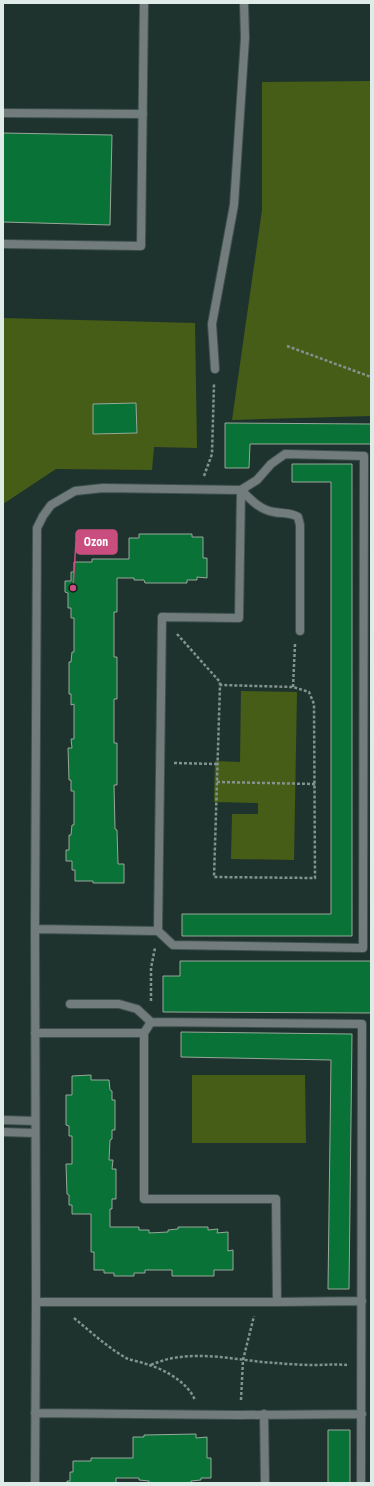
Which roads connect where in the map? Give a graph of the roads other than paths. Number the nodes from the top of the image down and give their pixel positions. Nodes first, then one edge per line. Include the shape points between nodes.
1 (144, 3) edge
2 (244, 3) edge
3 (3, 113) edge
4 (143, 114) junction
5 (3, 244) edge
6 (215, 369) road end
7 (241, 490) junction
8 (300, 630) road end
9 (35, 929) junction
10 (158, 931) junction
11 (70, 1004) dead end
12 (151, 1022) junction
13 (35, 1033) junction
14 (144, 1033) junction
15 (3, 1120) edge
16 (35, 1121) junction
17 (3, 1132) edge
18 (35, 1133) junction
19 (362, 1301) junction
20 (36, 1302) junction
21 (277, 1302) junction
22 (35, 1413) junction
23 (264, 1414) junction
24 (362, 1414) junction
25 (35, 1483) edge
26 (264, 1483) edge
27 (362, 1483) edge

1 - 4 lane
2 - 6 lane via 245,38 234,205 212,324
3 - 4 lane
4 - 5 lane via 141,246
7 - 8 lane via 260,507 272,512 292,513 298,517
7 - 9 lane via 103,488 75,491 51,506 37,528
7 - 10 lane via 239,618 162,617
7 - 10 lane via 257,480 285,454 364,456 363,948 173,945
9 - 10 lane
9 - 13 lane
11 - 12 lane via 119,1004 137,1009
12 - 14 lane
12 - 19 lane via 362,1024
13 - 14 lane
13 - 16 lane
14 - 21 lane via 144,1199 276,1199
15 - 16 lane
16 - 18 lane
17 - 18 lane
18 - 20 lane
19 - 21 lane
19 - 24 lane
20 - 21 lane
20 - 22 lane
22 - 23 lane
22 - 25 lane
23 - 24 lane
23 - 26 lane
24 - 27 lane

